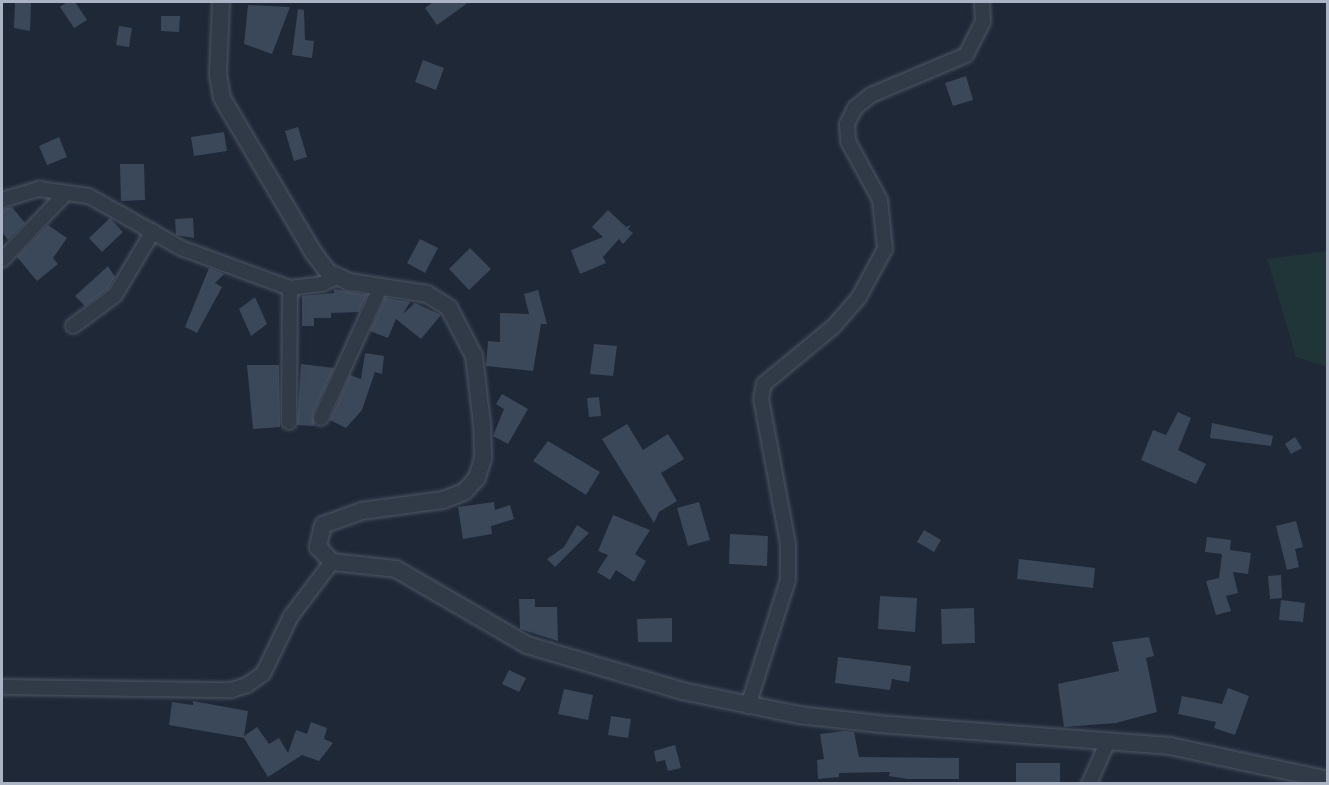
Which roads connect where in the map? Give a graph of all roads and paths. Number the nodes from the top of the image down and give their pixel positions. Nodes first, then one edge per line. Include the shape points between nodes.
1 (220, 2) edge
2 (982, 2) edge
3 (66, 193) junction
4 (2, 200) edge
5 (153, 231) junction
6 (2, 261) edge
7 (337, 277) junction
8 (381, 286) junction
9 (290, 288) junction
10 (73, 326) dead end
11 (321, 418) dead end
12 (289, 422) dead end
13 (332, 562) junction
14 (2, 687) edge
15 (748, 706) junction
16 (1108, 741) junction
17 (1328, 780) edge
18 (1089, 783) edge

1 - 7 street via 218,75 222,98 314,252 328,273
2 - 15 street via 983,22 966,55 871,95 855,108 847,124 848,141 880,200 885,249 859,297 834,326 764,384 762,399 788,544 788,580
3 - 4 street via 39,189
3 - 5 street via 108,203
3 - 6 street
5 - 9 street via 181,248
5 - 10 street via 116,296
7 - 8 street
7 - 9 street via 322,284
8 - 11 street
8 - 13 street via 427,294 449,308 464,331 474,356 483,458 477,478 464,492 443,500 362,511 323,525 318,548
9 - 12 street
13 - 14 street via 291,616 263,674 247,685 231,690
13 - 15 street via 396,569 425,582 497,629 565,660
15 - 16 street via 998,736
16 - 17 street via 1170,746
16 - 18 street

